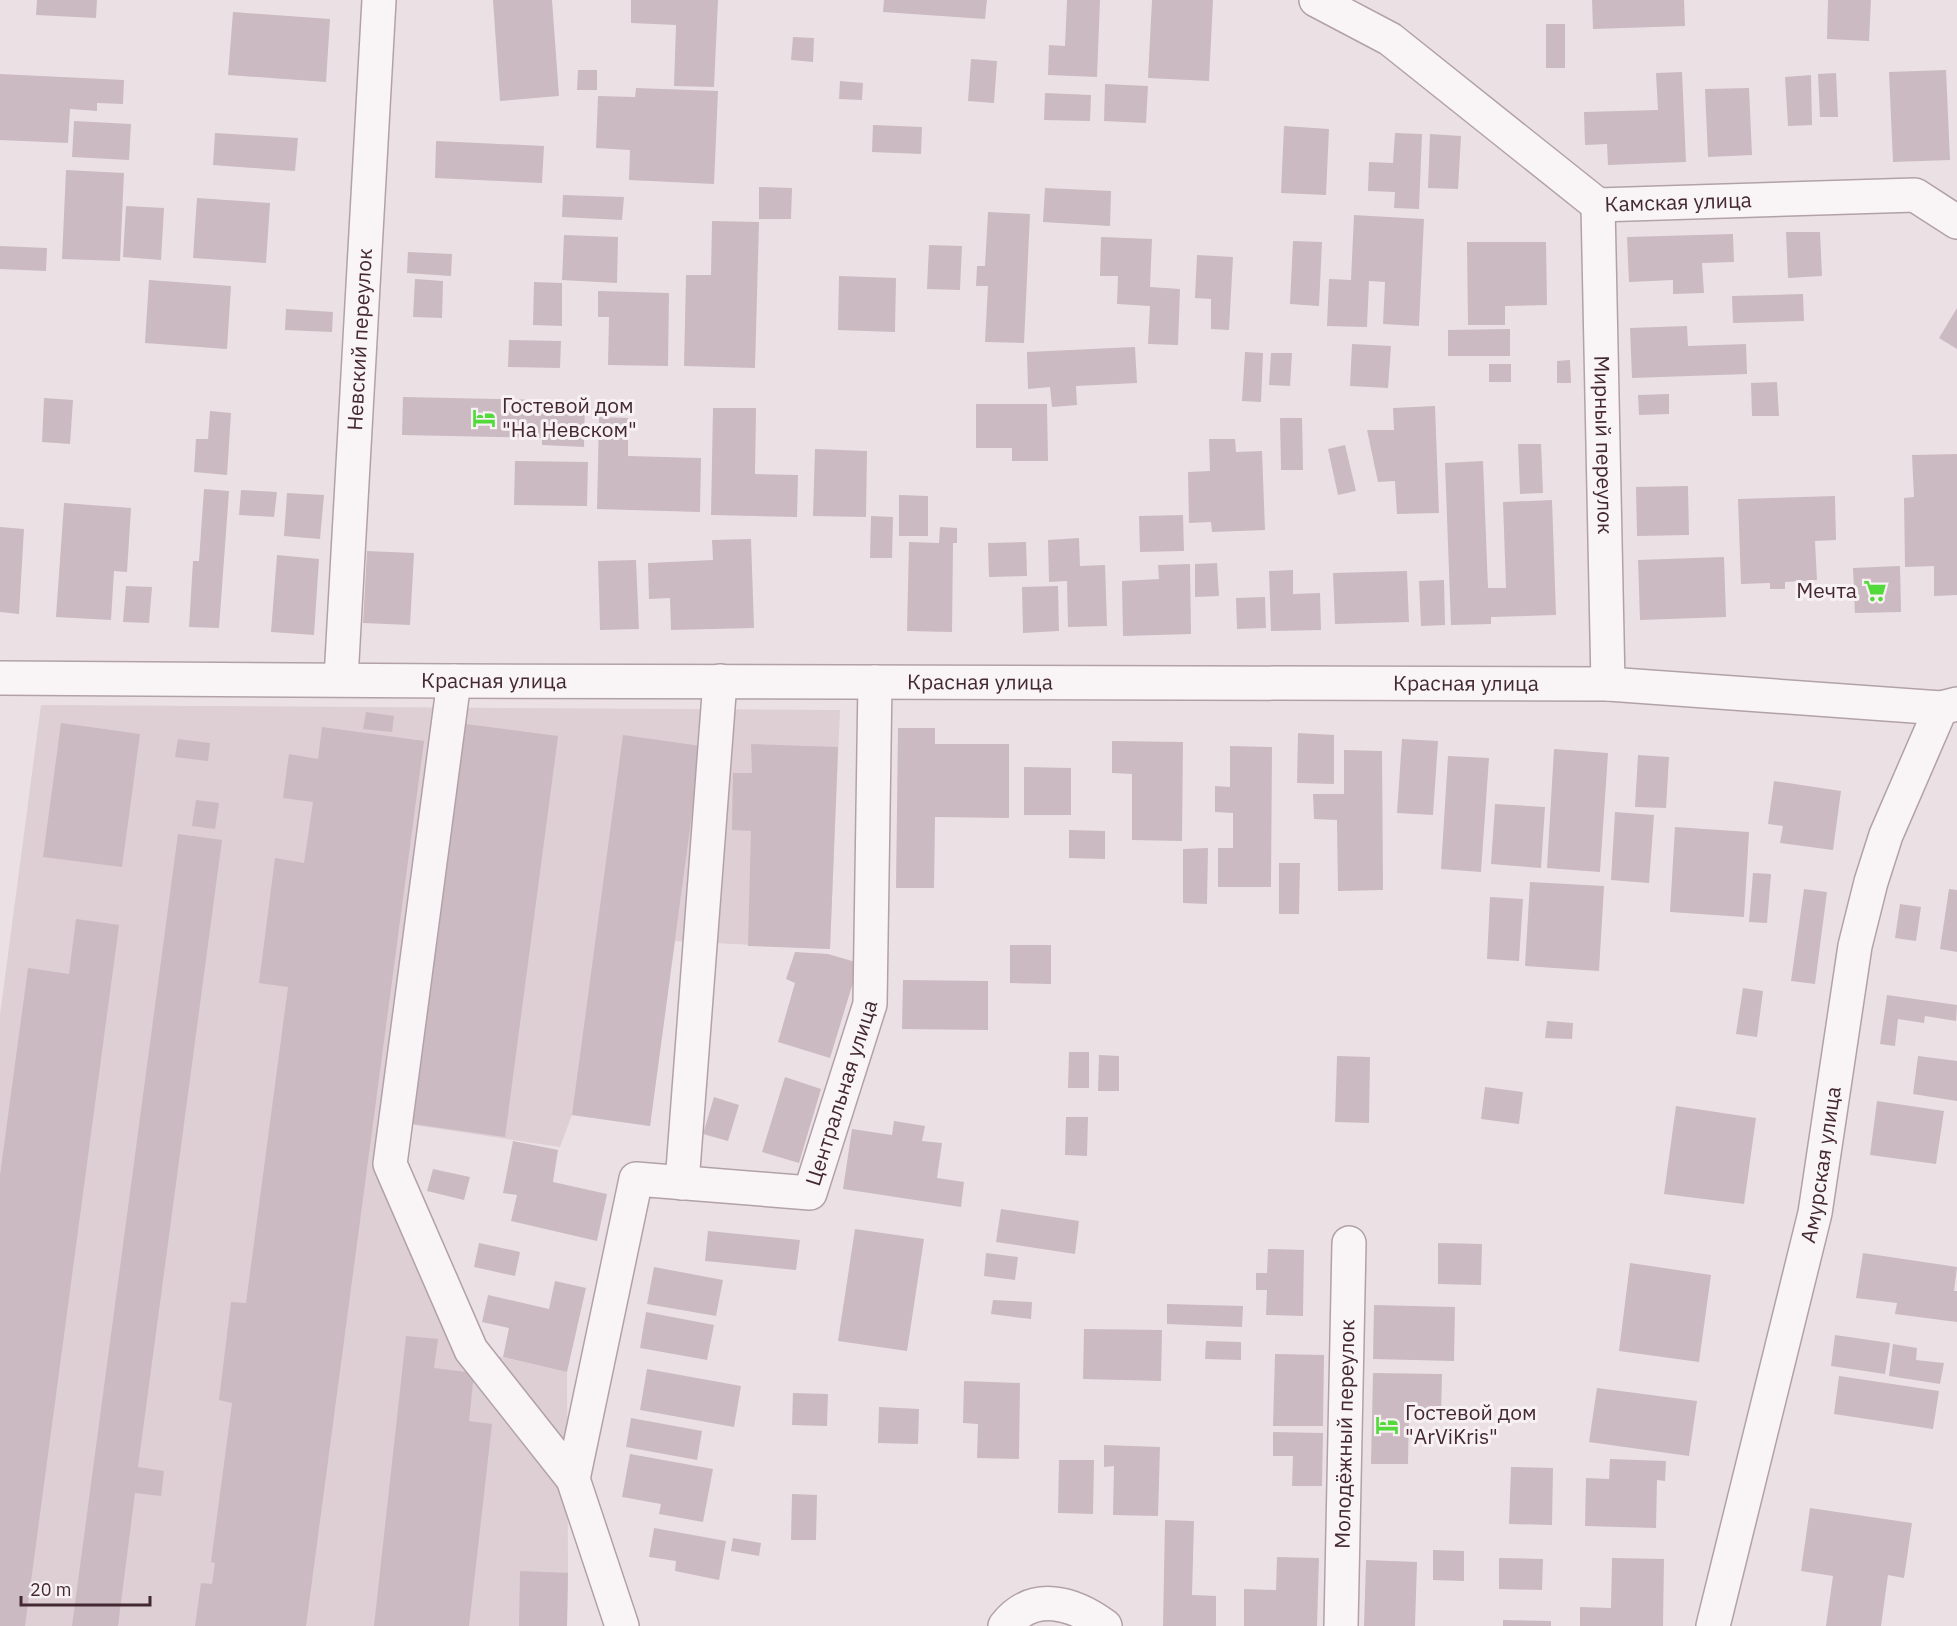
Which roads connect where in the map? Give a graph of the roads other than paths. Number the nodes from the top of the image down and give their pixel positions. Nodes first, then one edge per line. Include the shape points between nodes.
1 (379, 0) edge
2 (1316, 0) edge
3 (1598, 206) junction
4 (1957, 222) edge
5 (0, 678) edge
6 (341, 679) junction
7 (454, 681) junction
8 (720, 681) junction
9 (875, 682) junction
10 (1608, 684) junction
11 (1952, 716) edge
12 (682, 1183) junction
13 (1349, 1243) dead end
14 (573, 1479) junction
15 (1716, 1625) edge
16 (622, 1626) edge
17 (1005, 1626) edge
18 (1105, 1626) edge
19 (1341, 1626) edge

1 - 6 street, Невский переулок
2 - 3 street, Камская улица via 1390,39
3 - 4 street, Камская улица via 1915,195
3 - 10 street, Мирный переулок
5 - 6 street, Красная улица
6 - 7 street, Красная улица
7 - 8 street, Красная улица
7 - 14 street via 390,1164 471,1350
8 - 9 street, Красная улица
8 - 12 street
9 - 10 street, Красная улица
9 - 12 street, Центральная улица via 870,1004 810,1193
10 - 11 street, Красная улица
11 - 15 street, Амурская улица via 1886,835 1868,893 1855,946 1815,1213
12 - 14 street, Центральная улица via 636,1179
13 - 19 street, Молодёжный переулок
14 - 16 street
17 - 18 street via 1017,1613 1053,1603 1071,1606

